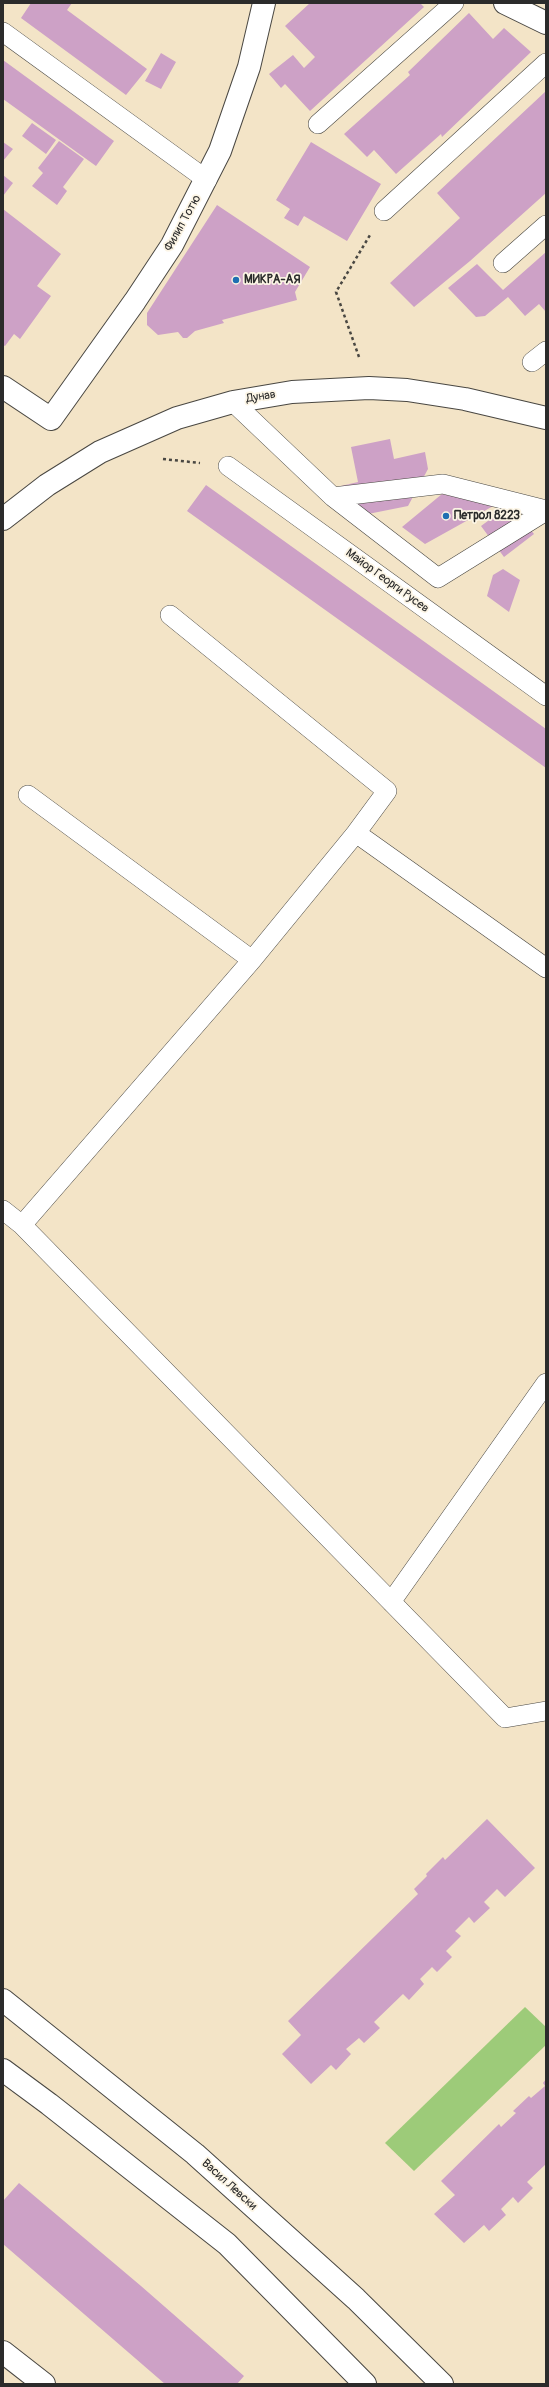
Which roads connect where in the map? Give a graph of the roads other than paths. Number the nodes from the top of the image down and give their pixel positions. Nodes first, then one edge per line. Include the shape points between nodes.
1 (264, 3) edge
2 (454, 3) edge
3 (505, 3) edge
4 (546, 23) edge
5 (3, 32) edge
6 (546, 63) edge
7 (318, 124) dead end
8 (207, 180) junction
9 (384, 211) road end
10 (546, 225) edge
11 (503, 263) dead end
12 (3, 387) edge
13 (233, 402) junction
14 (546, 418) edge
15 (228, 466) dead end
16 (333, 497) junction
17 (546, 511) edge
18 (3, 519) edge
19 (170, 615) dead end
20 (546, 696) edge
21 (28, 795) dead end
22 (356, 833) junction
23 (252, 960) junction
24 (546, 968) edge
25 (3, 1210) edge
26 (22, 1225) junction
27 (546, 1383) edge
28 (391, 1602) junction
29 (546, 1711) edge
30 (3, 2000) edge
31 (3, 2070) edge
32 (3, 2352) edge
33 (44, 2384) edge
34 (365, 2384) edge
35 (442, 2384) edge

1 - 8 main road, Филип Тотю via 249,67 231,124
2 - 7 lane
3 - 4 main road
5 - 8 lane
6 - 9 lane
8 - 12 main road, Филип Тотю via 160,263 51,419
10 - 11 lane
13 - 14 main road, Дунав via 292,392 369,388 407,390 465,399
13 - 16 lane
13 - 18 main road, Дунав via 177,418 100,452 47,485
15 - 20 lane, Майор Георги Русев
16 - 17 lane via 443,484
16 - 17 lane via 438,578
19 - 22 lane via 387,791
21 - 23 lane
22 - 23 lane
22 - 24 lane
23 - 26 lane
25 - 26 lane
26 - 28 lane
27 - 28 lane
28 - 29 lane via 505,1718
30 - 35 main road, Васил Левски via 196,2154 356,2299
31 - 34 main road via 56,2108 227,2244
32 - 33 main road

